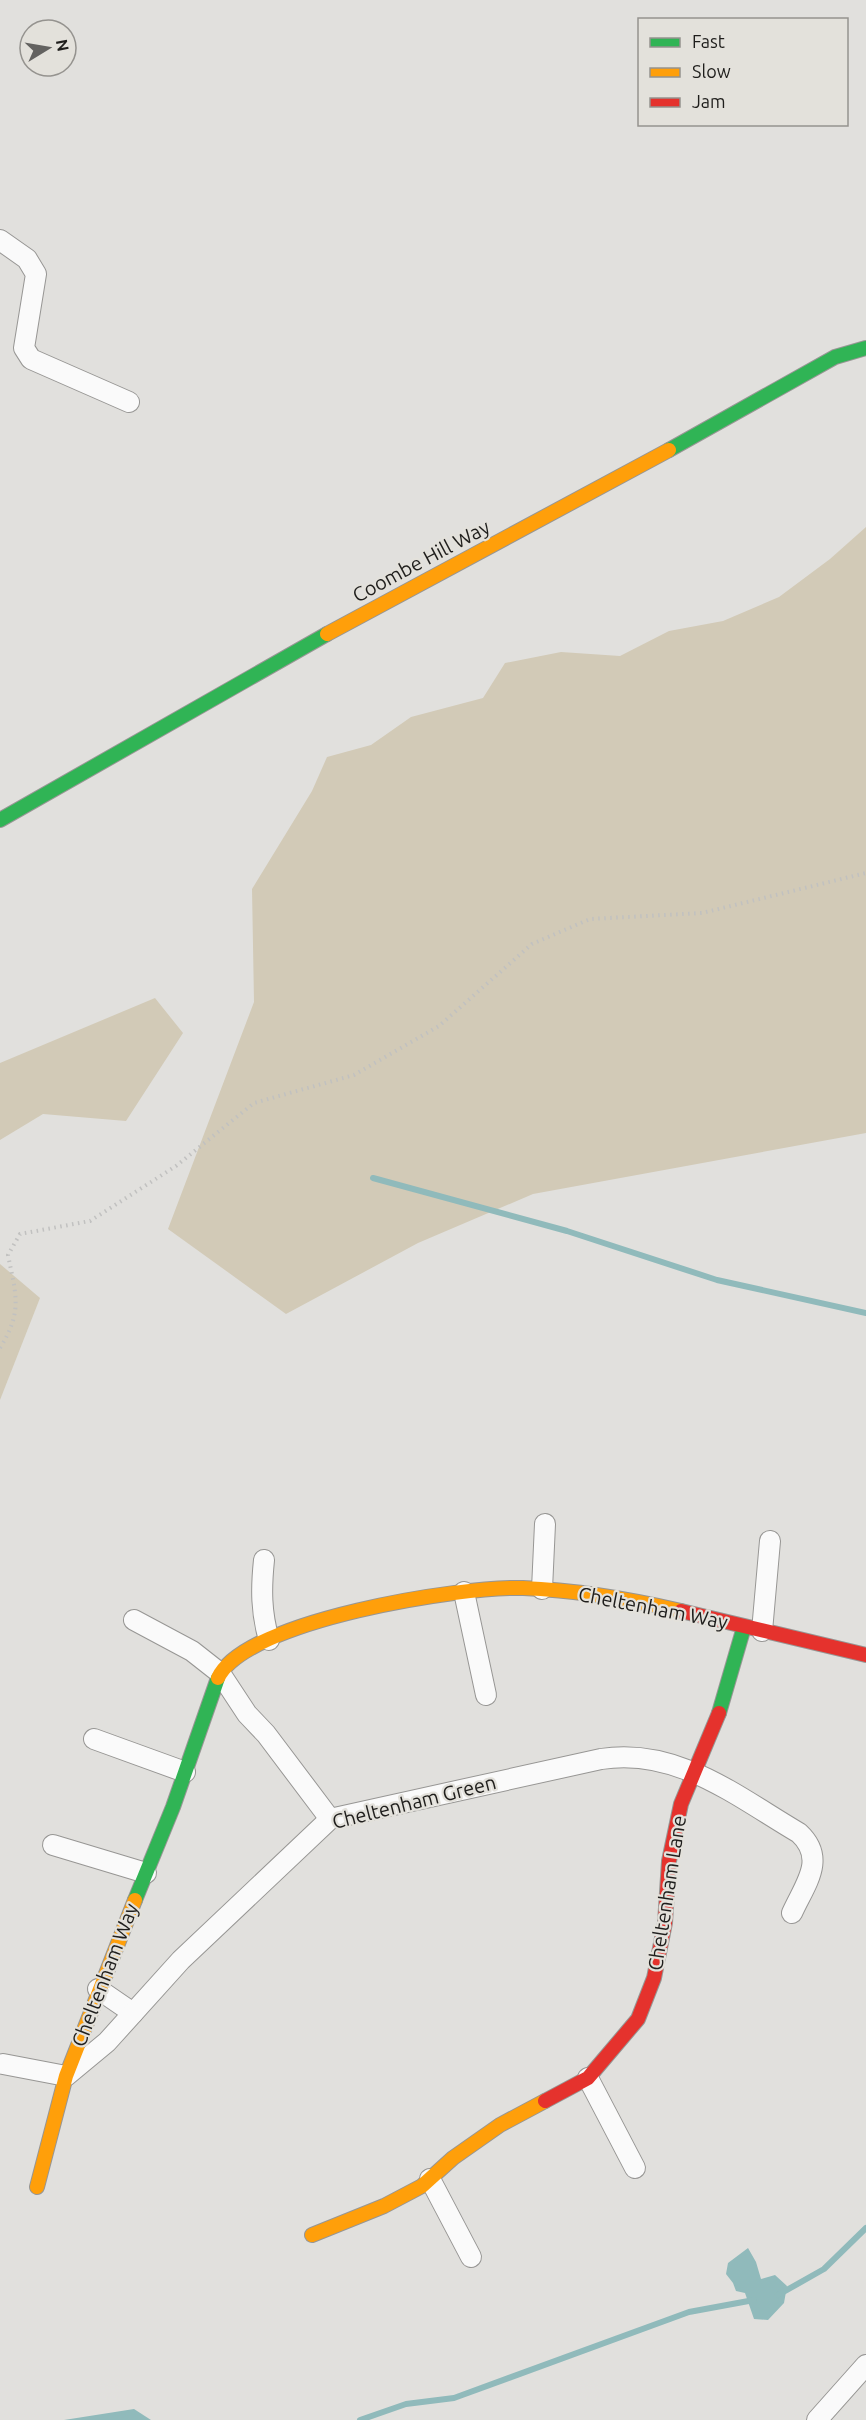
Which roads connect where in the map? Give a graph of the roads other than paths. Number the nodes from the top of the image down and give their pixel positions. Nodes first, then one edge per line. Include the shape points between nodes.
1 (0, 240) edge
2 (866, 348) edge
3 (129, 402) dead end
4 (0, 820) edge
5 (545, 1524) dead end
6 (770, 1541) dead end
7 (264, 1560) dead end
8 (542, 1589) junction
9 (464, 1592) junction
10 (134, 1620) dead end
11 (753, 1629) junction
12 (269, 1640) junction
13 (866, 1655) edge
14 (220, 1673) junction
15 (486, 1695) dead end
16 (94, 1739) dead end
17 (185, 1772) junction
18 (695, 1772) junction
19 (330, 1819) junction
20 (53, 1845) dead end
21 (146, 1873) junction
22 (792, 1913) dead end
23 (98, 1989) junction
24 (133, 2013) junction
25 (3, 2064) dead end
26 (66, 2076) junction
27 (588, 2078) junction
28 (635, 2168) dead end
29 (430, 2179) junction
30 (37, 2187) dead end
31 (312, 2235) dead end
32 (471, 2257) dead end
33 (866, 2365) edge
34 (817, 2420) edge

1 - 3 street via 27,259 36,274 24,348 31,359
2 - 4 street, Coombe Hill Way via 835,357 724,421 402,592
5 - 8 street
6 - 11 street
7 - 12 street via 260,1597
8 - 9 street, Cheltenham Way
8 - 11 street, Cheltenham Way via 648,1604
9 - 12 street, Cheltenham Way via 353,1610
9 - 15 street
10 - 14 street via 192,1651
11 - 13 street, Cheltenham Way
11 - 18 street, Cheltenham Lane
12 - 14 street, Cheltenham Way
14 - 17 street, Cheltenham Way
14 - 19 street via 247,1714
16 - 17 street
17 - 21 street, Cheltenham Way
18 - 19 street, Cheltenham Green via 627,1755 491,1781
18 - 22 street, Cheltenham Green via 799,1833 810,1844 813,1867
18 - 27 street, Cheltenham Lane via 681,1804 669,1861 665,1923 654,1978 638,2019
19 - 24 street, Cheltenham Green via 230,1911
20 - 21 street
21 - 23 street, Cheltenham Way
23 - 24 street
23 - 26 street, Cheltenham Way
24 - 26 street, Cheltenham Green via 107,2042
25 - 26 street
26 - 30 street, Cheltenham Way
27 - 28 street
27 - 29 street, Cheltenham Lane via 500,2125
29 - 31 street, Cheltenham Lane via 384,2206
29 - 32 street
33 - 34 street

